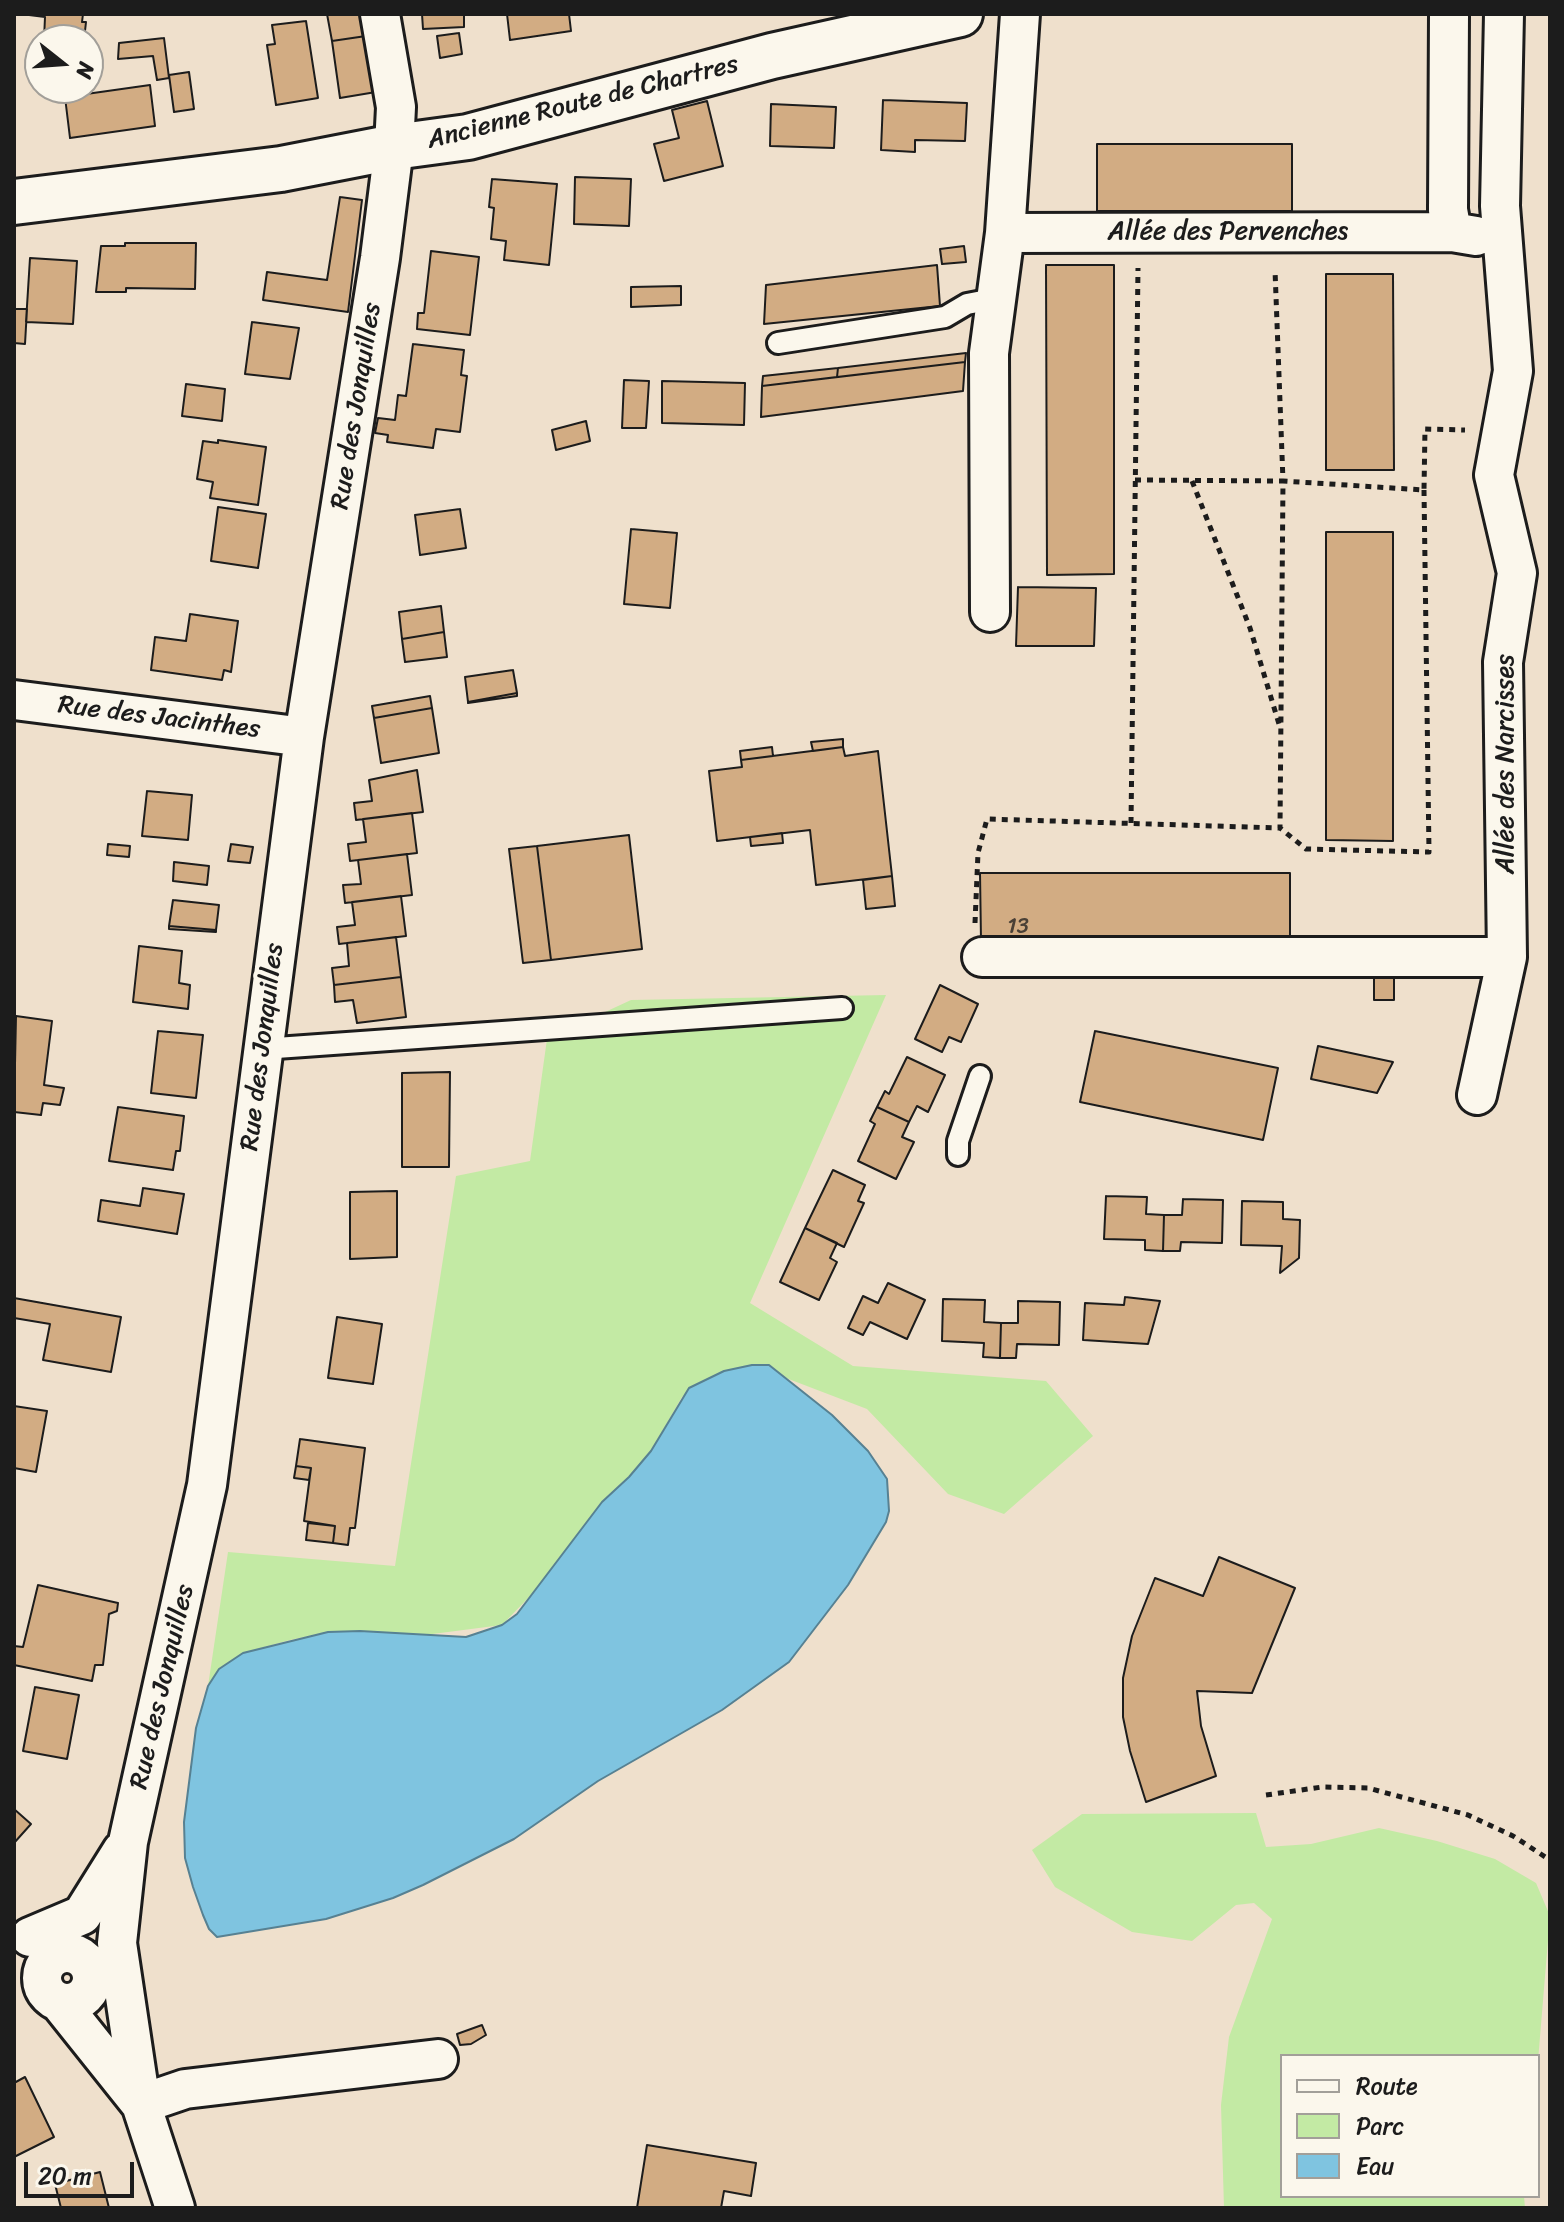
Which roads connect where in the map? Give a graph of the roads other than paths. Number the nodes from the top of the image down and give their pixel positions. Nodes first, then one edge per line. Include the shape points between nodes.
1 (380, 14) edge
2 (960, 14) edge
3 (1020, 14) edge
4 (1449, 14) edge
5 (1504, 14) edge
6 (394, 147) junction
7 (14, 202) edge
8 (1452, 232) junction
9 (1005, 233) junction
10 (1503, 240) junction
11 (998, 298) junction
12 (778, 343) dead end
13 (990, 612) dead end
14 (14, 700) edge
15 (304, 737) junction
16 (982, 957) road end
17 (1507, 957) junction
18 (842, 1008) dead end
19 (262, 1049) junction
20 (980, 1076) dead end
21 (1477, 1095) dead end
22 (958, 1155) dead end
23 (128, 1842) junction
24 (117, 1943) junction
25 (40, 1961) edge
26 (92, 1980) junction
27 (127, 2027) junction
28 (438, 2059) dead end
29 (141, 2104) junction
30 (175, 2208) edge

1 - 6 street, Rue des Jonquilles via 396,107
2 - 6 main road, Ancienne Route de Chartres via 758,60 468,137
3 - 9 street
4 - 8 street via 1447,179
5 - 10 street, Allée des Narcisses
6 - 7 main road, Ancienne Route de Chartres via 281,169
6 - 15 street, Rue des Jonquilles
8 - 9 street, Allée des Pervenches
8 - 10 street
9 - 11 street
10 - 17 street, Allée des Narcisses via 1513,371 1494,475 1517,573 1503,662
11 - 12 lane via 967,304 945,317
11 - 13 street via 989,353
14 - 15 street, Rue des Jacinthes
15 - 19 street, Rue des Jonquilles
16 - 17 street
17 - 21 street, Allée des Narcisses
18 - 19 lane
19 - 23 street, Rue des Jonquilles via 207,1485
20 - 22 lane
23 - 24 street, Rue des Jonquilles
23 - 25 street via 82,1915
24 - 26 street, Rue des Jonquilles
24 - 27 street, Rue des Jonquilles
25 - 26 street via 72,1953 87,1962
25 - 29 street, Rue des Jonquilles
26 - 27 street, Rue des Jonquilles
27 - 29 street, Rue des Jonquilles
28 - 29 street via 185,2089
29 - 30 street, Rue des Jonquilles

